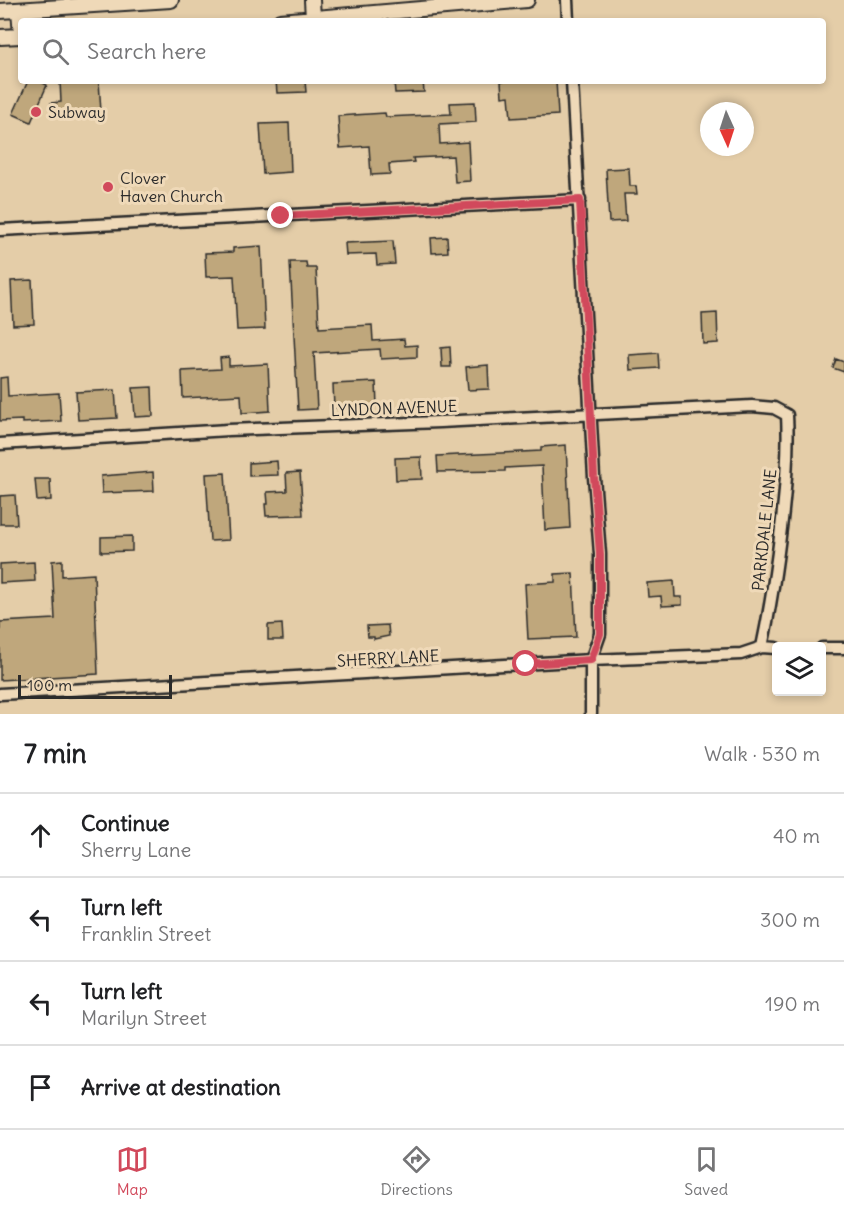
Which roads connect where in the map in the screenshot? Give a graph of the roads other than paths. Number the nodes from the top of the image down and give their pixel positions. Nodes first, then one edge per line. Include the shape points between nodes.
1 (171, 0) edge
2 (312, 0) edge
3 (527, 0) edge
4 (567, 0) edge
5 (437, 4) edge
6 (19, 10) junction
7 (0, 11) edge
8 (20, 18) edge
9 (313, 18) joint
10 (568, 18) edge
11 (18, 36) edge
12 (0, 37) edge
13 (572, 84) edge
14 (580, 200) junction
15 (0, 230) edge
16 (591, 413) junction
17 (787, 415) joint
18 (0, 444) edge
19 (762, 647) junction
20 (772, 648) edge
21 (826, 648) edge
22 (844, 648) edge
23 (591, 660) junction
24 (0, 694) edge
25 (591, 714) edge

1 - 6 main road
2 - 9 main road
3 - 5 main road
4 - 10 street
5 - 9 main road
6 - 7 main road
6 - 8 main road
11 - 12 main road
13 - 14 street
14 - 15 street
14 - 16 street
16 - 17 street, LYNDON AVENUE via 752,406 774,408
16 - 18 street, LYNDON AVENUE
16 - 23 street via 600,554 600,634
17 - 19 street, PARKDALE LANE via 786,480
19 - 20 street, SHERRY LANE
19 - 23 street, SHERRY LANE via 741,654
21 - 22 street
23 - 24 street, SHERRY LANE
23 - 25 street

